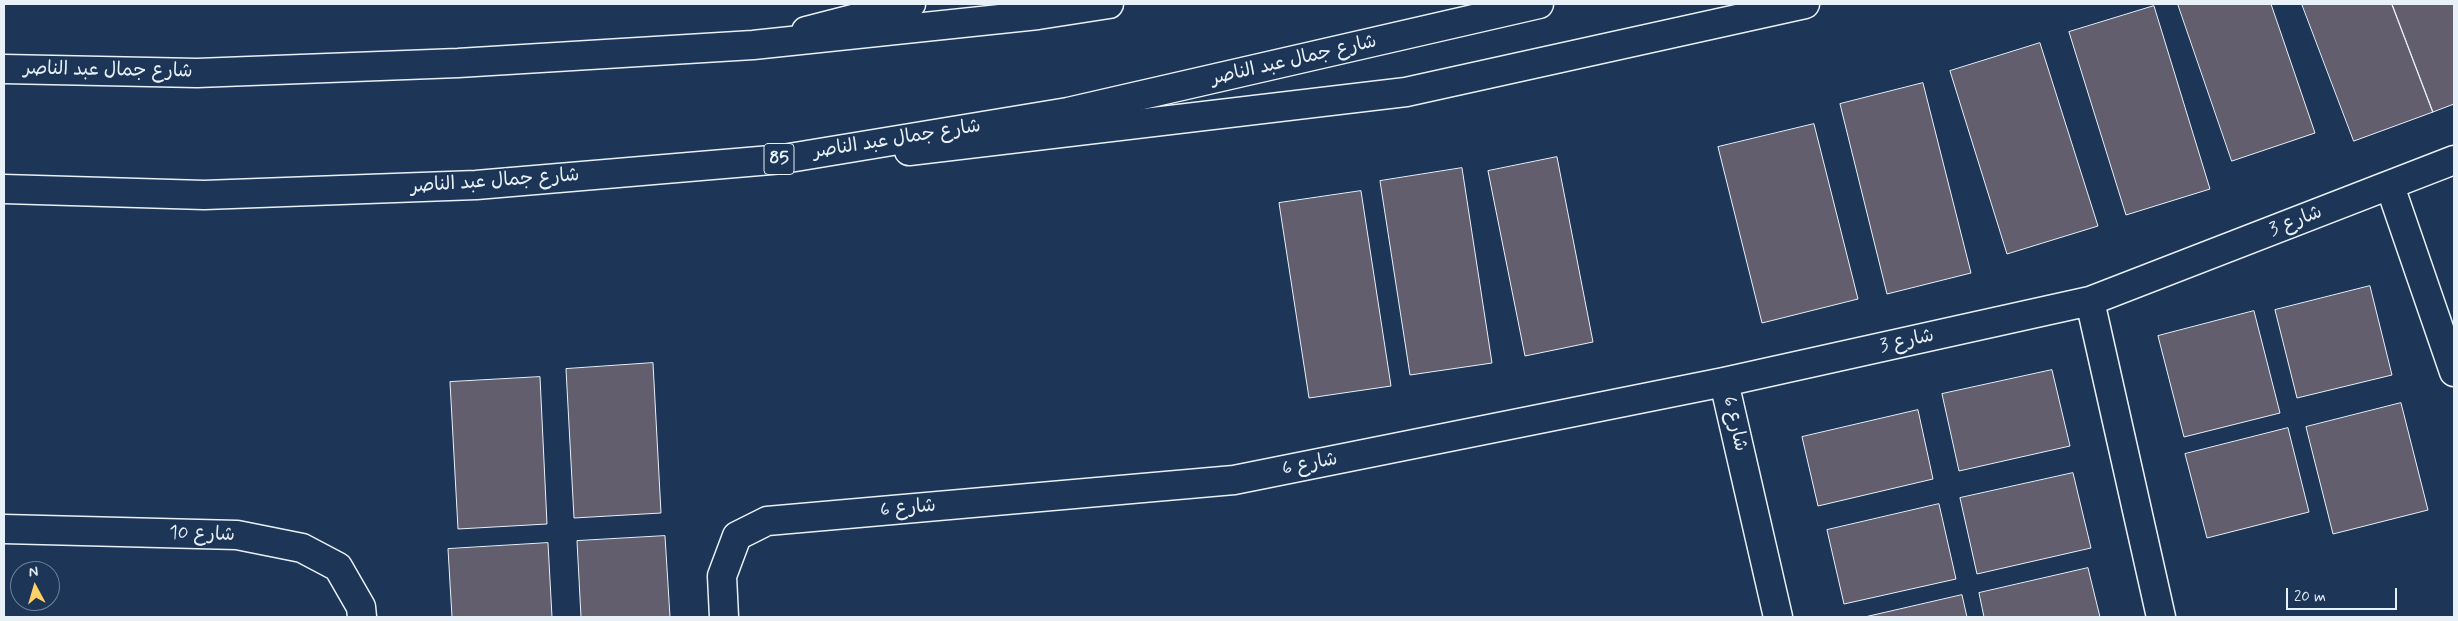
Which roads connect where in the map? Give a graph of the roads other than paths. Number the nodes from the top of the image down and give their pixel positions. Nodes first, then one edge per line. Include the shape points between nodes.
1 (911, 4) edge
2 (1109, 4) edge
3 (1539, 4) edge
4 (1805, 4) edge
5 (753, 45) junction
6 (4, 70) edge
7 (783, 159) junction
8 (2454, 160) edge
9 (2390, 186) junction
10 (4, 189) edge
11 (2090, 301) junction
12 (2454, 372) edge
13 (1724, 382) junction
14 (4, 529) edge
15 (362, 617) edge
16 (724, 617) edge
17 (1778, 617) edge
18 (2161, 617) edge

1 - 5 main road
2 - 5 main road, شارع جمال عبد الناصر via 1038,15
3 - 7 main road, شارع جمال عبد الناصر / 85 via 1068,112
4 - 7 main road via 1406,92 896,152
5 - 6 main road, شارع جمال عبد الناصر via 458,63 197,73
7 - 10 main road, شارع جمال عبد الناصر / 85 via 457,186 204,194
8 - 9 main road, شارع 3
9 - 11 main road, شارع 3
9 - 12 main road
11 - 13 main road, شارع 3
11 - 18 main road
13 - 16 main road, شارع 6 via 1234,480 767,521 737,536 722,576
13 - 17 main road, شارع 6
14 - 15 main road, شارع 10 via 237,535 302,548 338,567 362,607

